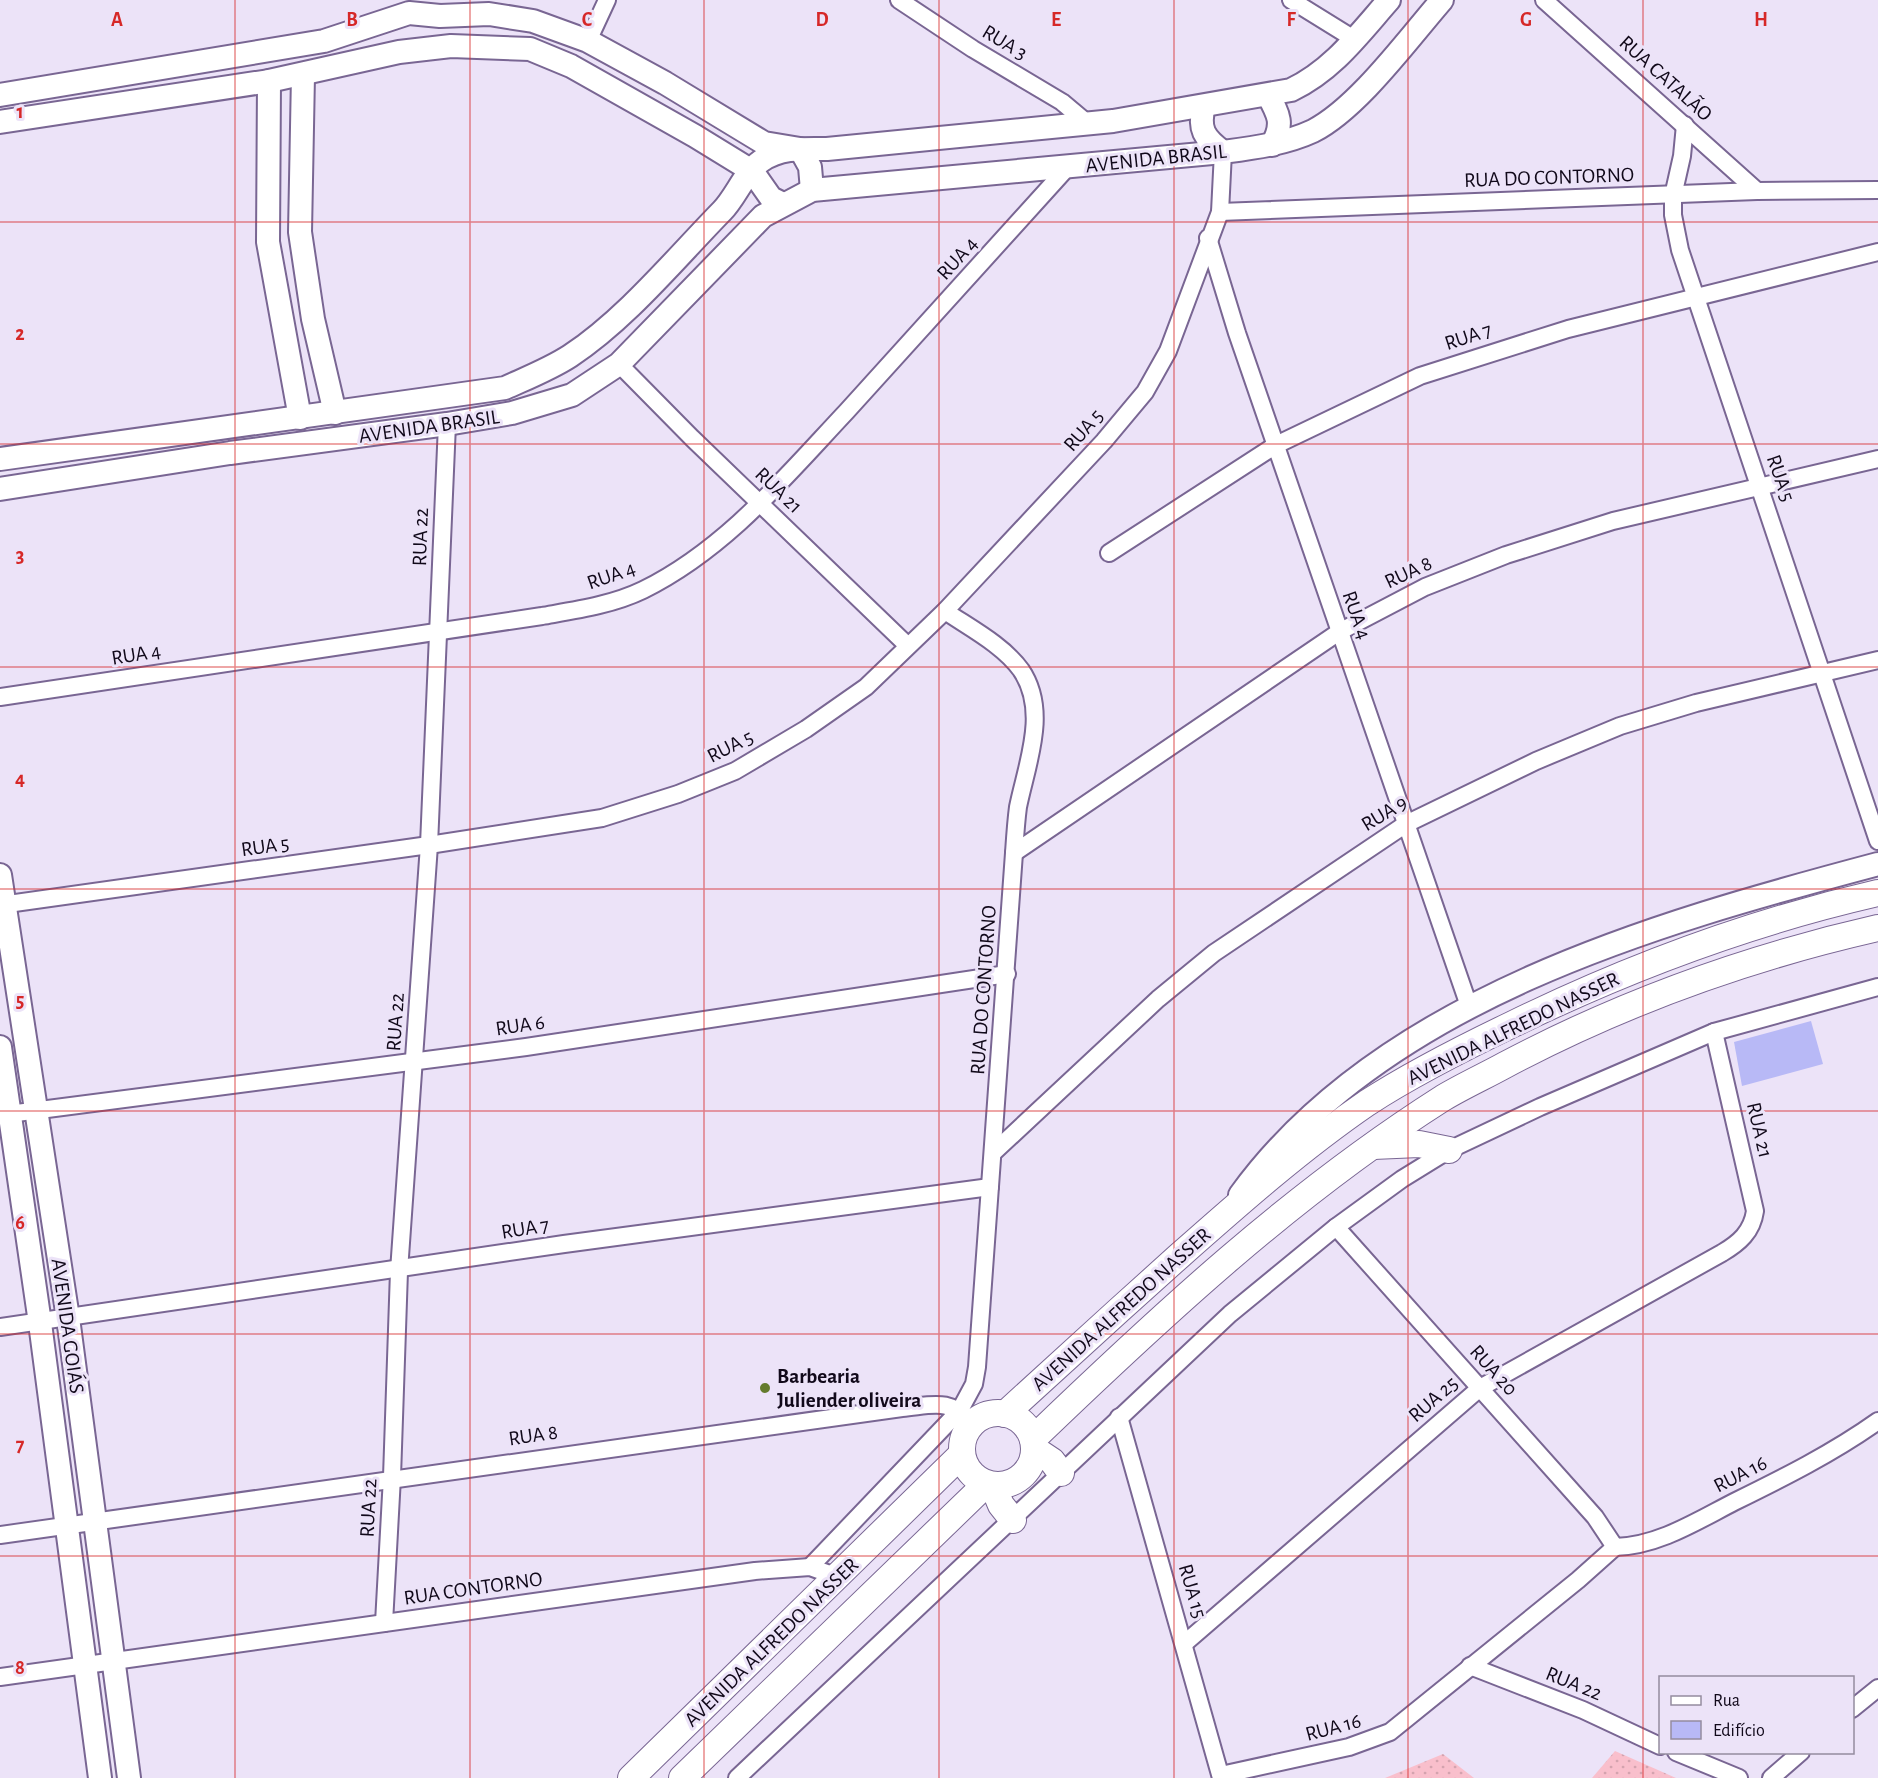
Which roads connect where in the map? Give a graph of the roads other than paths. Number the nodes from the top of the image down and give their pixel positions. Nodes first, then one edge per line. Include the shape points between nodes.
1 (607, 0) edge
2 (899, 0) edge
3 (1291, 0) edge
4 (1389, 0) edge
5 (1442, 0) edge
6 (1544, 0) edge
7 (406, 6) edge
8 (533, 21) junction
9 (1354, 39) junction
10 (588, 41) junction
11 (530, 49) junction
12 (144, 72) junction
13 (303, 75) junction
14 (269, 81) junction
15 (0, 95) edge
16 (1268, 95) junction
17 (149, 99) junction
18 (1204, 106) junction
19 (0, 122) edge
20 (1087, 123) junction
21 (1685, 125) junction
22 (1272, 145) junction
23 (801, 149) junction
24 (1223, 152) junction
25 (1067, 168) junction
26 (752, 171) junction
27 (812, 190) junction
28 (1878, 190) edge
29 (1757, 191) junction
30 (1673, 196) junction
31 (783, 204) junction
32 (1221, 212) junction
33 (1208, 238) junction
34 (1878, 252) edge
35 (1696, 298) junction
36 (619, 364) junction
37 (505, 388) junction
38 (335, 413) junction
39 (512, 413) junction
40 (300, 418) junction
41 (447, 424) junction
42 (220, 430) junction
43 (1276, 445) junction
44 (230, 453) junction
45 (0, 459) edge
46 (1878, 459) edge
47 (1760, 487) junction
48 (0, 489) edge
49 (761, 503) junction
50 (1109, 553) dead end
51 (945, 611) junction
52 (438, 632) junction
53 (1339, 632) junction
54 (908, 646) junction
55 (1878, 660) edge
56 (1821, 674) junction
57 (0, 697) edge
58 (1406, 824) junction
59 (1878, 841) edge
60 (429, 845) junction
61 (1014, 853) junction
62 (1878, 864) edge
63 (0, 875) edge
64 (1878, 893) edge
65 (2, 905) edge
66 (1878, 928) edge
67 (1007, 974) junction
68 (1878, 987) edge
69 (1469, 1006) junction
70 (1714, 1032) junction
71 (0, 1047) edge
72 (414, 1061) junction
73 (38, 1111) junction
74 (5, 1115) edge
75 (1373, 1146) junction
76 (1449, 1150) junction
77 (994, 1152) junction
78 (990, 1187) junction
79 (1227, 1213) junction
80 (1336, 1227) junction
81 (1744, 1237) joint
82 (399, 1271) junction
83 (68, 1318) junction
84 (40, 1323) junction
85 (0, 1327) edge
86 (1480, 1388) junction
87 (1005, 1414) junction
88 (966, 1416) junction
89 (1119, 1417) junction
90 (1878, 1421) edge
91 (1034, 1444) junction
92 (961, 1455) junction
93 (1061, 1473) junction
94 (392, 1477) junction
95 (989, 1485) junction
96 (1013, 1520) junction
97 (95, 1521) junction
98 (67, 1525) junction
99 (0, 1535) edge
100 (1615, 1547) junction
101 (810, 1568) junction
102 (838, 1577) junction
103 (384, 1623) junction
104 (1185, 1642) junction
105 (113, 1663) junction
106 (85, 1666) junction
107 (1470, 1666) junction
108 (0, 1677) edge
109 (1878, 1688) edge
110 (1854, 1707) edge
111 (1659, 1746) edge
112 (1681, 1754) edge
113 (1799, 1754) edge
114 (1221, 1777) edge
115 (100, 1778) edge
116 (129, 1778) edge
117 (631, 1778) edge
118 (682, 1778) edge
119 (737, 1778) edge
120 (1739, 1778) edge
121 (1771, 1778) edge

1 - 10 street
2 - 20 street, RUA 3 via 1062,102
3 - 9 street
4 - 9 street, AVENIDA BRASIL
5 - 22 street, AVENIDA BRASIL via 1351,102 1313,130
6 - 21 street, RUA CATALÃO
7 - 8 street, AVENIDA BRASIL via 440,16 489,14
7 - 12 street, AVENIDA BRASIL via 324,41
8 - 10 street, AVENIDA BRASIL
8 - 11 street
9 - 16 street, AVENIDA BRASIL via 1310,81
10 - 23 street, AVENIDA BRASIL via 764,143
11 - 13 street via 451,46 399,52
11 - 26 street via 571,66
12 - 15 street, AVENIDA BRASIL
12 - 17 street
13 - 14 street
13 - 38 street via 300,232 313,319
14 - 17 street
14 - 40 street via 268,242
16 - 18 street, AVENIDA BRASIL
16 - 22 street via 1280,121 1280,132
17 - 19 street
18 - 20 street, AVENIDA BRASIL
18 - 24 street via 1204,133
20 - 23 street, AVENIDA BRASIL
21 - 29 street, RUA CATALÃO
21 - 30 street, RUA 5
22 - 24 street, AVENIDA BRASIL
23 - 26 street, AVENIDA BRASIL via 768,156
23 - 27 street via 810,167
24 - 25 street, AVENIDA BRASIL
24 - 32 street
25 - 27 street, AVENIDA BRASIL
25 - 49 street, RUA 4
26 - 31 street via 771,198
26 - 37 street, AVENIDA BRASIL via 728,205 662,275 591,340 548,369
27 - 31 street, AVENIDA BRASIL
28 - 29 street, RUA DO CONTORNO
29 - 30 street, RUA DO CONTORNO
30 - 32 street, RUA DO CONTORNO
30 - 35 street, RUA 5 via 1672,214 1680,250
31 - 36 street, AVENIDA BRASIL via 763,216
32 - 33 street, RUA 5
33 - 43 street, RUA 4
33 - 51 street, RUA 5 via 1168,351 1145,392
34 - 35 street, RUA 7
35 - 43 street, RUA 7 via 1568,329 1420,376
35 - 47 street, RUA 5
36 - 39 street, AVENIDA BRASIL via 572,395
36 - 49 street, RUA 21
37 - 38 street, AVENIDA BRASIL
37 - 39 street
38 - 40 street, AVENIDA BRASIL
39 - 41 street, AVENIDA BRASIL
40 - 42 street, AVENIDA BRASIL
41 - 44 street, AVENIDA BRASIL
41 - 52 street, RUA 22
42 - 44 street
42 - 45 street, AVENIDA BRASIL
43 - 50 street, RUA 7
43 - 53 street, RUA 4
44 - 48 street, AVENIDA BRASIL
46 - 47 street, RUA 8
47 - 53 street, RUA 8 via 1613,521 1506,555 1425,587
47 - 56 street, RUA 5
49 - 52 street, RUA 4 via 713,546 641,591 600,605
49 - 54 street, RUA 21
51 - 54 street, RUA 5
51 - 61 street, RUA DO CONTORNO via 994,644 1020,669 1031,688 1036,714
52 - 57 street, RUA 4
52 - 60 street, RUA 22
53 - 58 street, RUA 4
53 - 61 street, RUA 8
54 - 60 street, RUA 5 via 866,687 735,771 602,818
55 - 56 street, RUA 9
56 - 58 street, RUA 9 via 1696,703 1620,726 1536,761
56 - 59 street, RUA 5
58 - 69 street, RUA 4
58 - 77 street, RUA 9 via 1214,953 1158,999
60 - 65 street, RUA 5
60 - 72 street, RUA 22
61 - 67 street, RUA DO CONTORNO
62 - 69 street via 1672,923
63 - 65 street, AVENIDA GOIÁS
64 - 79 main road, AVENIDA ALFREDO NASSER via 1721,936 1628,971 1454,1052 1368,1103 1291,1159
65 - 73 street, AVENIDA GOIÁS
66 - 75 main road, AVENIDA ALFREDO NASSER via 1748,964 1554,1039 1445,1097
67 - 72 street, RUA 6
67 - 77 street, RUA DO CONTORNO
68 - 70 street
69 - 79 street via 1391,1054 1302,1124 1262,1165
70 - 76 street via 1616,1072
70 - 81 street, RUA 21 via 1755,1211
71 - 74 street, AVENIDA GOIÁS
72 - 73 street, RUA 6
72 - 82 street, RUA 22
73 - 74 street, RUA 6
73 - 83 street, AVENIDA GOIÁS
74 - 84 street, AVENIDA GOIÁS
75 - 76 main road via 1419,1144
75 - 91 main road, AVENIDA ALFREDO NASSER via 1253,1236
76 - 80 street
77 - 78 street, RUA DO CONTORNO
78 - 82 street, RUA 7 via 564,1244
78 - 88 street, RUA DO CONTORNO via 977,1366
79 - 87 main road, AVENIDA ALFREDO NASSER
80 - 86 street, RUA 20
80 - 89 street via 1230,1314
81 - 86 street, RUA 25
82 - 83 street, RUA 7
82 - 94 street, RUA 22
83 - 84 street, RUA 7
83 - 97 street, AVENIDA GOIÁS
84 - 85 street
84 - 98 street, AVENIDA GOIÁS
86 - 100 street, RUA 20 via 1595,1517
86 - 104 street, RUA 25
87 - 88 main road
87 - 91 main road via 1027,1428
88 - 92 main road
88 - 94 street, RUA 8 via 943,1404 902,1408
88 - 101 street, RUA DO CONTORNO
89 - 93 street
89 - 104 street, RUA 15
90 - 100 street, RUA 16 via 1826,1455 1678,1531
91 - 93 main road
91 - 95 main road via 1026,1472 1005,1485
92 - 95 main road via 974,1478
92 - 102 main road, AVENIDA ALFREDO NASSER
93 - 96 street
94 - 97 street, RUA 8
94 - 103 street, RUA 22
95 - 96 main road
95 - 118 main road, AVENIDA ALFREDO NASSER
96 - 119 street
97 - 98 street, RUA 8
97 - 105 street, AVENIDA GOIÁS
98 - 99 street
98 - 106 street, AVENIDA GOIÁS
100 - 107 street, RUA 16
101 - 102 street, RUA CONTORNO
101 - 103 street, RUA CONTORNO via 754,1571
102 - 117 main road, AVENIDA ALFREDO NASSER
103 - 105 street, RUA CONTORNO
104 - 114 street, RUA 15
105 - 106 street, RUA CONTORNO
105 - 116 street, AVENIDA GOIÁS
106 - 108 street
106 - 115 street, AVENIDA GOIÁS
107 - 111 street, RUA 22
107 - 114 street, RUA 16 via 1414,1714 1373,1741
109 - 110 street
112 - 120 street
113 - 121 street

